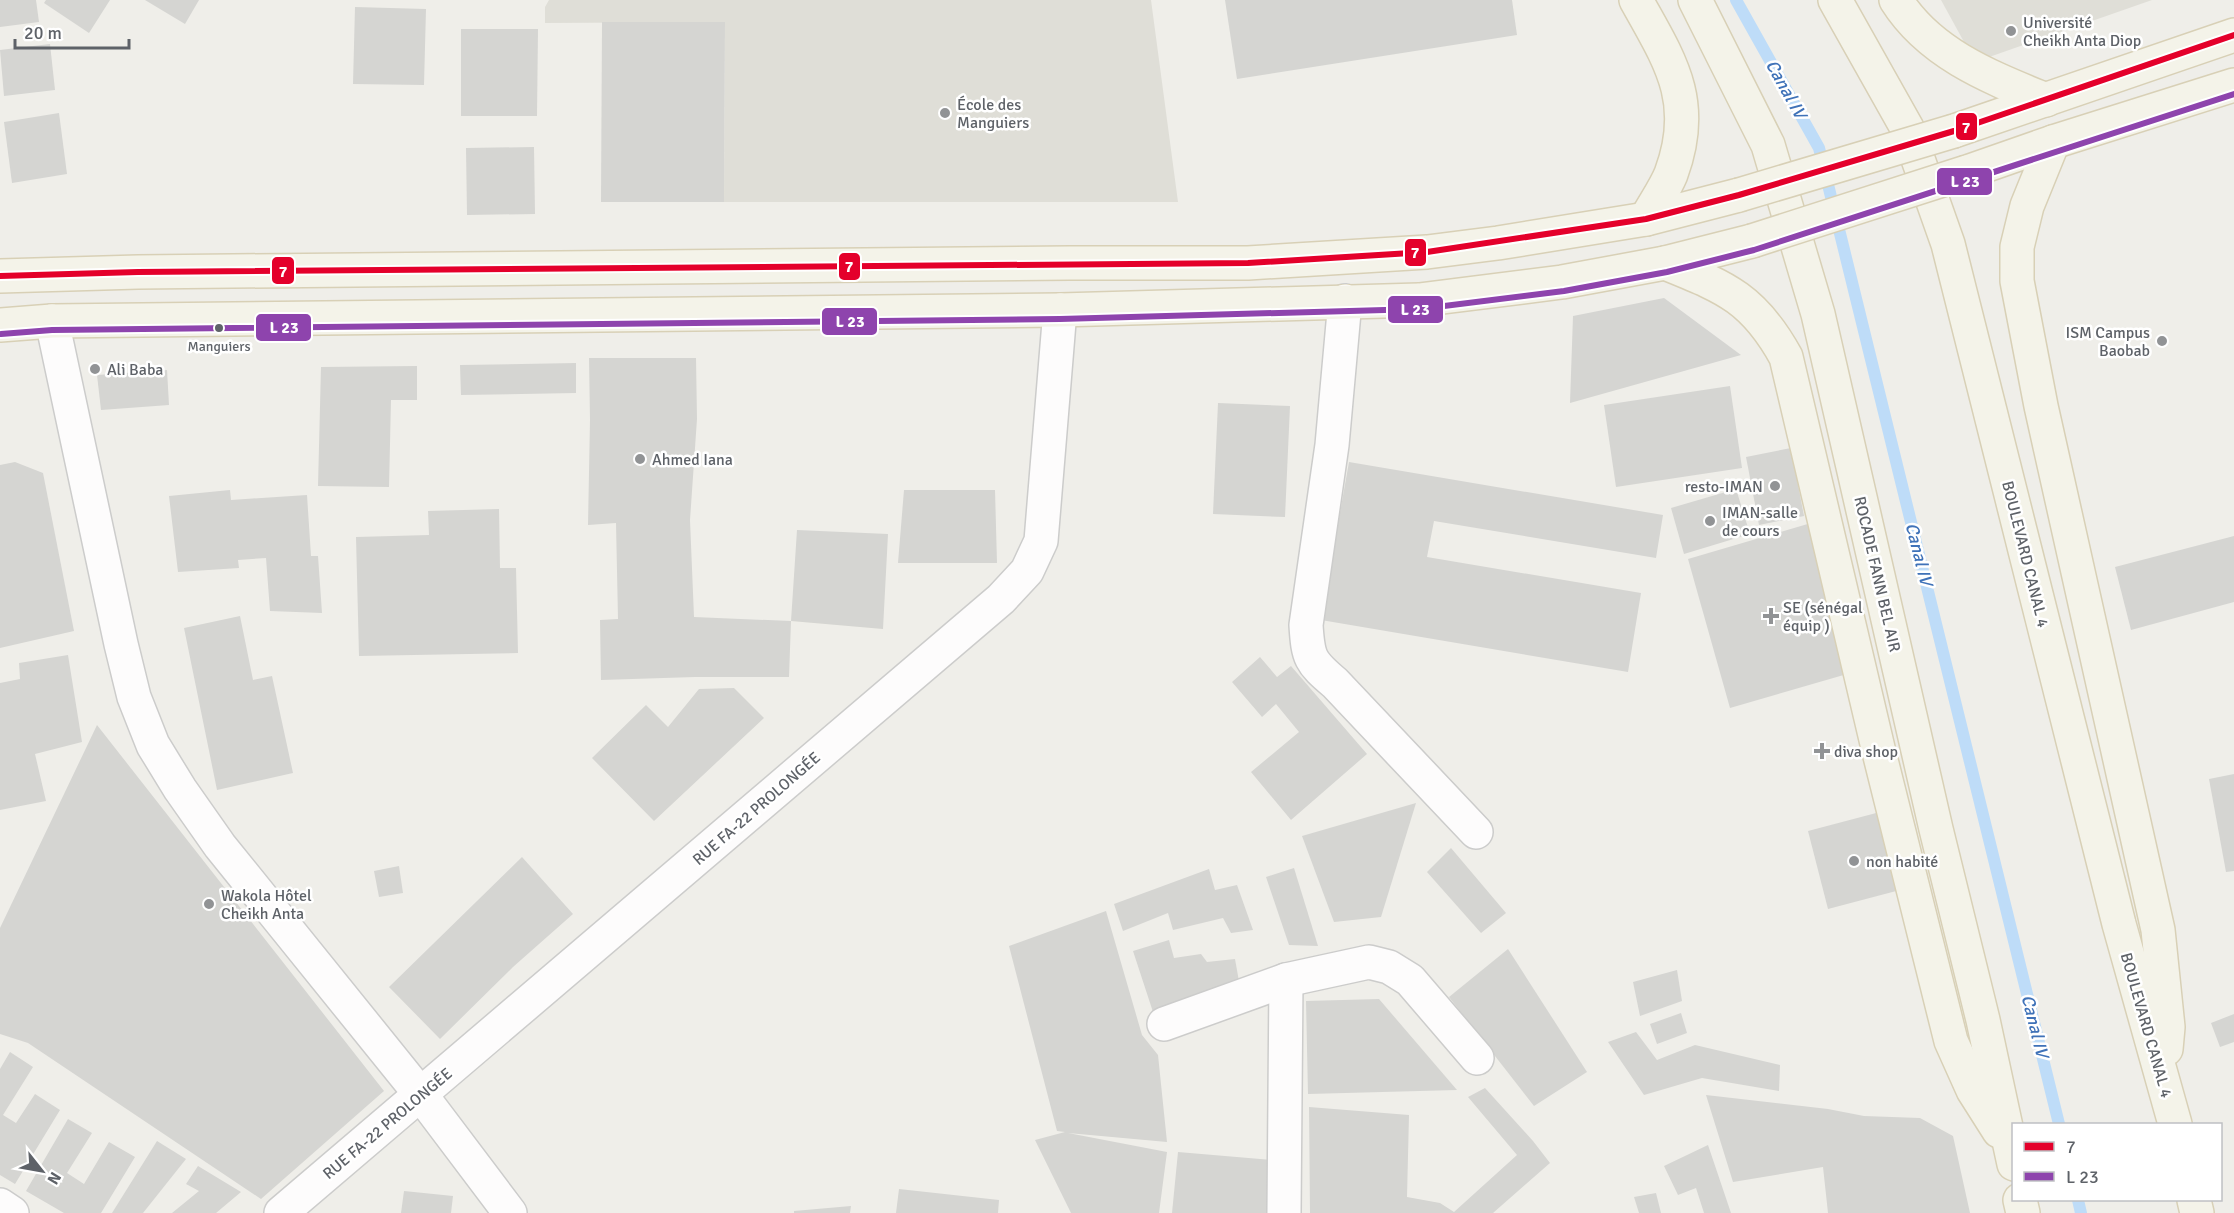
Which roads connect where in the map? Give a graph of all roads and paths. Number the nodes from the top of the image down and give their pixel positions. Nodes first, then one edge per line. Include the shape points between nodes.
1 (1636, 0) edge
2 (1695, 0) edge
3 (1835, 0) edge
4 (1896, 0) edge
5 (2234, 35) edge
6 (2234, 85) edge
7 (2046, 100) junction
8 (2053, 142) junction
9 (1646, 219) junction
10 (1665, 262) junction
11 (0, 276) edge
12 (1345, 301) junction
13 (1060, 310) junction
14 (52, 321) junction
15 (0, 325) edge
16 (1476, 832) dead end
17 (1286, 980) junction
18 (1164, 1024) dead end
19 (1477, 1058) dead end
20 (2163, 1078) junction
21 (421, 1095) junction
22 (2174, 1123) edge
23 (2012, 1157) edge
24 (0, 1205) edge
25 (12, 1213) edge
26 (280, 1213) edge
27 (510, 1213) edge
28 (1284, 1213) edge

1 - 9 main road via 1668,58 1682,98 1681,138 1670,175
2 - 23 main road, ROCADE FANN BEL AIR via 1768,145 1818,314
3 - 20 main road, BOULEVARD CANAL 4 via 1907,128 1948,244 2119,924
4 - 7 main road via 1906,16 1975,70
5 - 7 main road
6 - 8 main road
7 - 9 main road, bridge via 1739,195
8 - 10 main road, bridge via 1752,241
8 - 20 main road via 2027,206 2017,247 2017,281 2041,406 2158,930 2168,1027
9 - 11 main road via 1427,252 1248,263
10 - 12 main road via 1492,292 1419,300
10 - 23 main road via 1737,296 1765,322 1786,357 1952,1041 1973,1090
12 - 13 main road
12 - 16 street via 1332,445 1306,625 1307,650 1316,667
13 - 14 main road
13 - 21 street, RUE FA-22 PROLONGÉE via 1041,541 1028,571 1001,599
14 - 15 main road
14 - 21 street via 121,644 134,697 153,745 220,846
17 - 18 street
17 - 19 street via 1369,962 1389,967 1410,980
17 - 28 street
20 - 22 main road, BOULEVARD CANAL 4
21 - 26 street, RUE FA-22 PROLONGÉE
21 - 27 street
24 - 25 street

